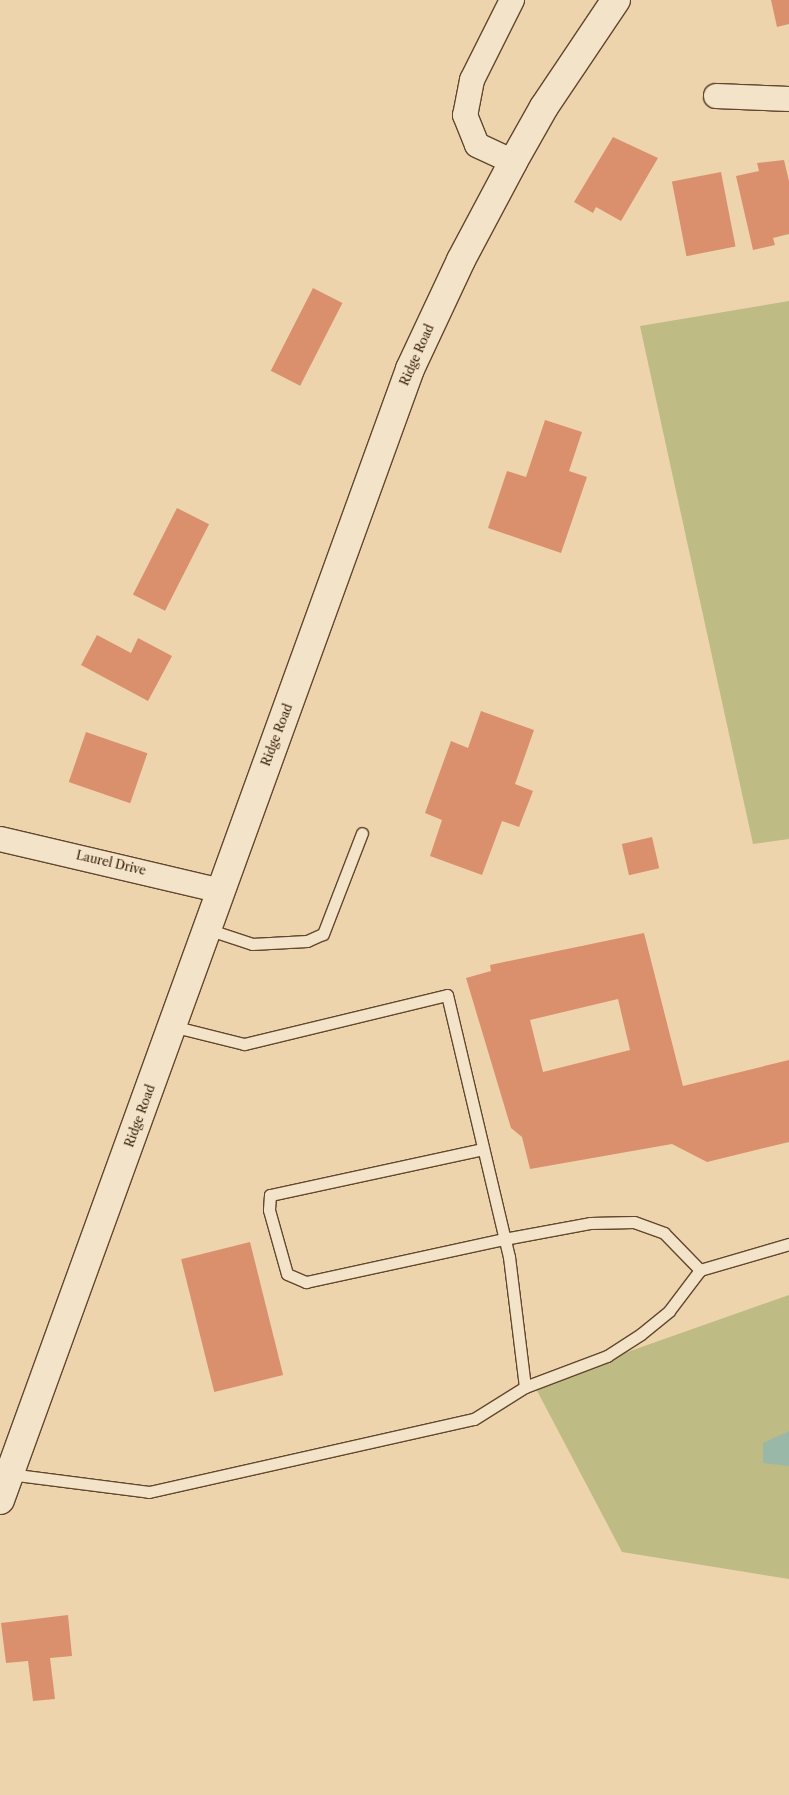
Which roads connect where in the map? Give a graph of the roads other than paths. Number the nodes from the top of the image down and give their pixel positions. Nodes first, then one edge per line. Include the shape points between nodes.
1 (512, 0) edge
2 (616, 0) edge
3 (716, 96) dead end
4 (789, 99) edge
5 (513, 162) junction
6 (362, 834) dead end
7 (0, 839) edge
8 (222, 890) junction
9 (208, 929) junction
10 (172, 1026) junction
11 (483, 1149) junction
12 (504, 1239) junction
13 (789, 1244) edge
14 (700, 1270) junction
15 (525, 1387) junction
16 (5, 1474) edge
17 (0, 1500) edge

1 - 5 street via 472,80 465,115 477,145
2 - 5 street, Ridge Road via 544,107
3 - 4 street
5 - 8 street, Ridge Road via 461,260 410,369
6 - 9 lane via 323,934 307,942 252,944
7 - 8 street, Laurel Drive
8 - 9 street, Ridge Road
9 - 10 street, Ridge Road
10 - 11 lane via 244,1044 447,995
10 - 16 street, Ridge Road
11 - 12 lane
11 - 12 lane via 270,1195 269,1210 287,1274 306,1282
12 - 14 lane via 590,1223 634,1222 664,1233
12 - 15 lane
13 - 14 lane
14 - 15 lane via 669,1311 641,1334 607,1356
15 - 16 lane via 474,1419 149,1492
16 - 17 street, Ridge Road

